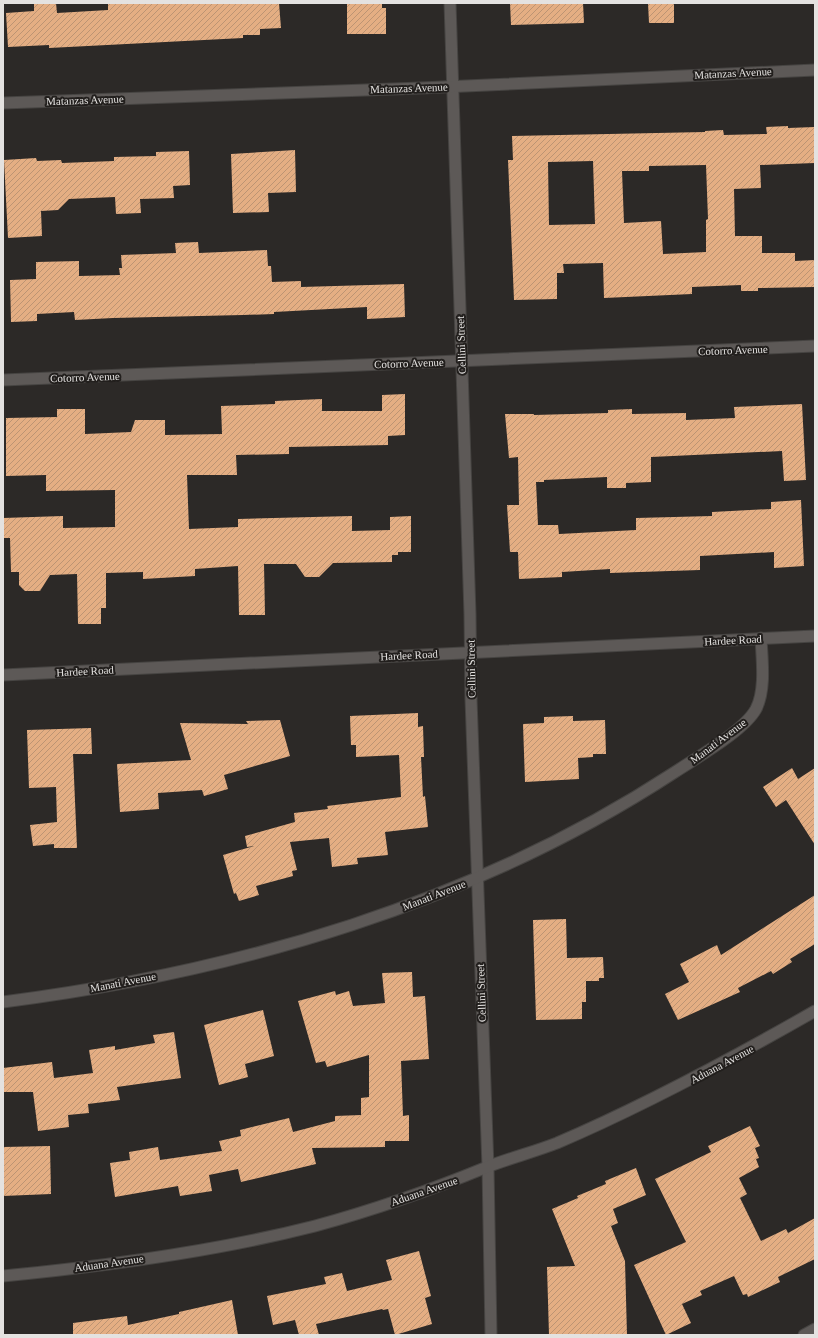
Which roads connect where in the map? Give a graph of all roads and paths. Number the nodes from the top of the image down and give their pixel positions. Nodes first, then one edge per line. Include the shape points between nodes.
1 (450, 3) edge
2 (815, 70) edge
3 (452, 86) junction
4 (3, 103) edge
5 (815, 346) edge
6 (462, 361) junction
7 (3, 380) edge
8 (815, 636) edge
9 (761, 638) junction
10 (470, 652) junction
11 (3, 675) edge
12 (478, 878) junction
13 (3, 1002) edge
14 (815, 1011) edge
15 (488, 1167) junction
16 (3, 1276) edge
17 (815, 1329) edge
18 (491, 1335) edge
19 (804, 1335) edge

1 - 3 street, Cellini Street
2 - 3 street, Matanzas Avenue
3 - 4 street, Matanzas Avenue
3 - 6 street, Cellini Street
5 - 6 street, Cotorro Avenue
6 - 7 street, Cotorro Avenue
6 - 10 street, Cellini Street
8 - 9 street, Hardee Road
9 - 10 street, Hardee Road
9 - 12 street, Manati Avenue via 759,700 750,717 735,730 665,779 604,815
10 - 11 street, Hardee Road
10 - 12 street, Cellini Street
12 - 13 street, Manati Avenue via 349,925 221,962 118,984
12 - 15 street, Cellini Street
14 - 15 street, Aduana Avenue via 727,1062 632,1109 553,1144
15 - 16 street, Aduana Avenue via 427,1191 322,1224 282,1233 130,1261
15 - 18 street, Cellini Street
17 - 19 street

